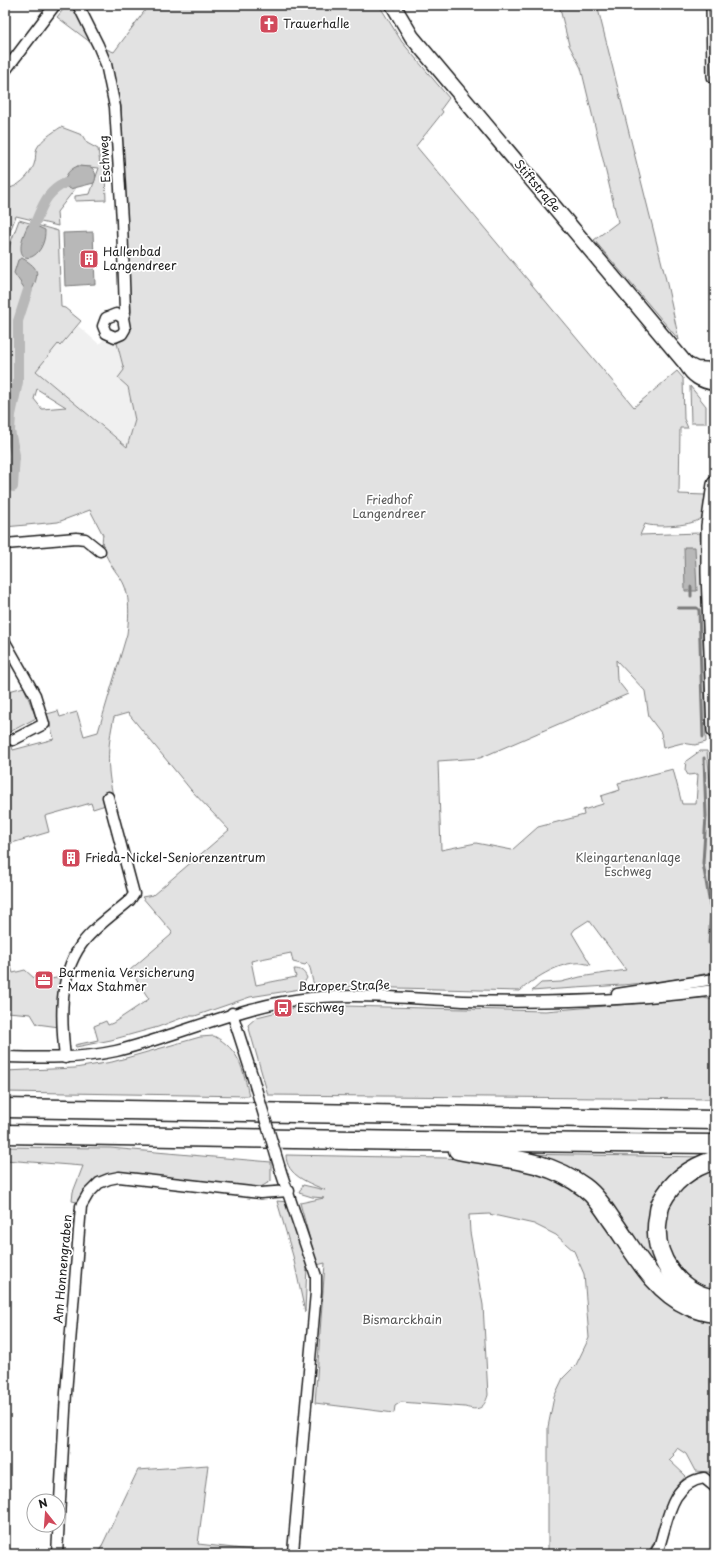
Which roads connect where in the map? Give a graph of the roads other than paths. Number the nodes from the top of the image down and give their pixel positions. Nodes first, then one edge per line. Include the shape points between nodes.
1 (55, 5) edge
2 (78, 5) edge
3 (392, 5) edge
4 (714, 5) edge
5 (715, 43) edge
6 (5, 71) edge
7 (715, 76) edge
8 (123, 318) junction
9 (686, 364) junction
10 (715, 370) edge
11 (715, 383) edge
12 (715, 484) edge
13 (5, 544) edge
14 (100, 551) dead end
15 (5, 642) edge
16 (715, 731) edge
17 (13, 740) dead end
18 (108, 797) dead end
19 (715, 979) edge
20 (715, 990) edge
21 (596, 999) junction
22 (232, 1013) junction
23 (5, 1057) edge
24 (65, 1058) junction
25 (5, 1108) edge
26 (715, 1120) edge
27 (5, 1134) edge
28 (414, 1141) junction
29 (715, 1144) edge
30 (715, 1160) edge
31 (289, 1192) junction
32 (715, 1299) edge
33 (715, 1313) edge
34 (715, 1487) edge
35 (293, 1552) dead end
36 (57, 1554) edge
37 (655, 1554) edge

1 - 6 street
2 - 8 street, Eschweg via 106,64 115,107 122,221 125,312
3 - 9 street, Stiftstraße via 412,37
4 - 5 main road
5 - 7 main road
8 - 8 street, Eschweg via 124,332 119,336 106,333 103,326 109,316 116,314
9 - 10 street via 696,369
9 - 11 street, Stiftstraße via 699,379
12 - 16 main road via 710,526 709,573
13 - 14 street via 76,538 85,539
15 - 17 street via 35,695 44,724
18 - 24 street via 134,894 82,944 72,963 65,984 61,1021
19 - 21 street, Baroper Straße
20 - 21 street, Baroper Straße via 622,1000
21 - 22 street, Baroper Straße via 464,1001 333,996 283,1001
22 - 24 street, Baroper Straße via 130,1047
22 - 31 street, bridge
23 - 24 street, Baroper Straße
25 - 26 highway
27 - 28 highway
28 - 29 highway
28 - 33 highway via 546,1166 567,1175 596,1198 638,1258 669,1294 689,1306
30 - 32 highway via 692,1170 673,1184 660,1204 656,1226 658,1247 676,1279 695,1293
31 - 35 street via 316,1276
31 - 36 street, Am Honnengraben via 260,1193 119,1177 99,1183 88,1194 81,1206 77,1240
34 - 37 street via 704,1478 698,1479 686,1484 676,1494

